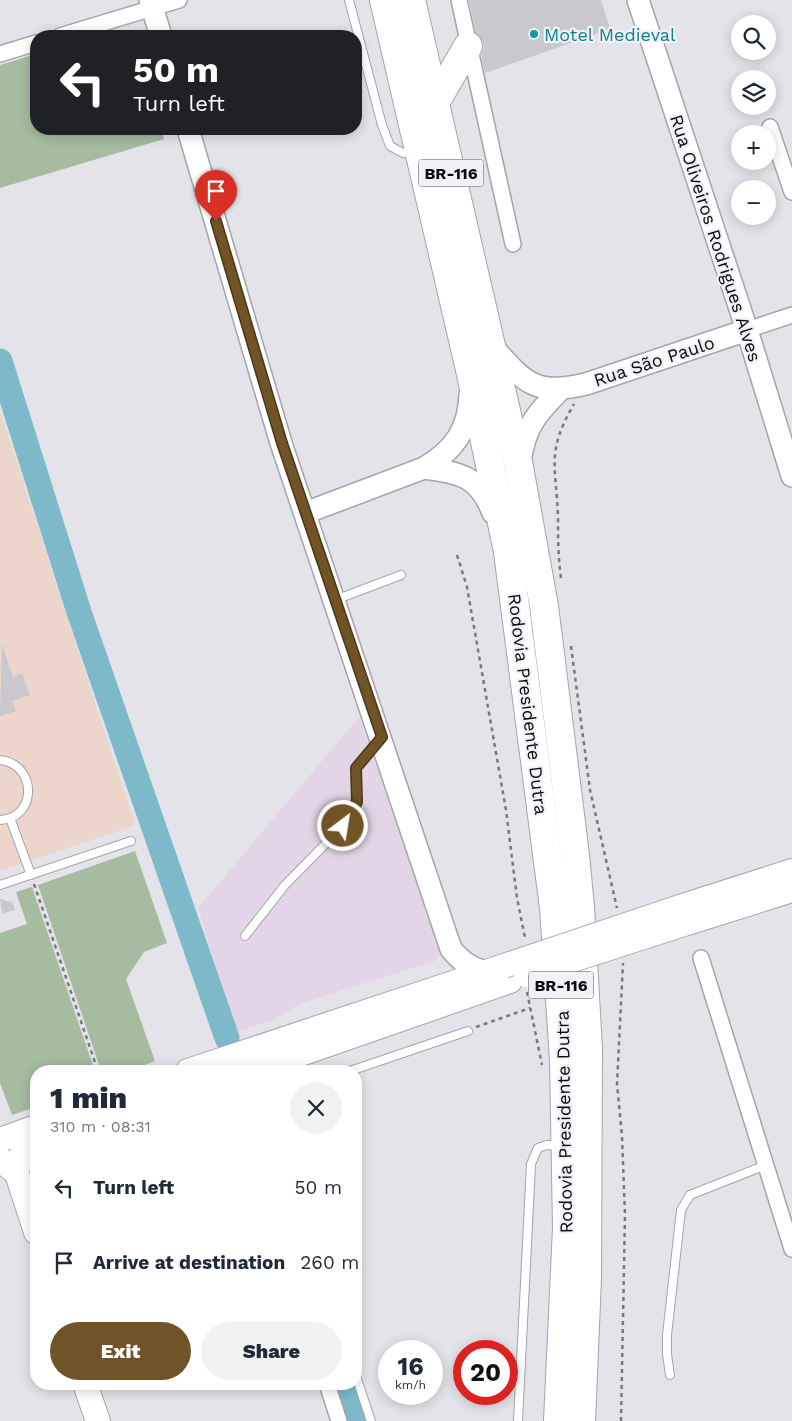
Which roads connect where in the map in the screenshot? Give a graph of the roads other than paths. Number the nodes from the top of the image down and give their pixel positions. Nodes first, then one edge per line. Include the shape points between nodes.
1 (179, 0) edge
2 (349, 0) edge
3 (384, 0) edge
4 (459, 0) edge
5 (638, 0) edge
6 (411, 1) edge
7 (151, 4) edge
8 (77, 30) edge
9 (159, 30) edge
10 (357, 30) edge
11 (30, 45) edge
12 (468, 46) junction
13 (362, 49) edge
14 (0, 54) edge
15 (435, 103) junction
16 (190, 135) edge
17 (776, 145) edge
18 (420, 154) junction
19 (792, 192) edge
20 (513, 244) dead end
21 (792, 315) edge
22 (747, 330) junction
23 (491, 345) junction
24 (471, 374) junction
25 (560, 390) junction
26 (519, 467) junction
27 (424, 468) junction
28 (792, 476) edge
29 (305, 513) junction
30 (508, 552) junction
31 (401, 575) dead end
32 (334, 600) junction
33 (382, 737) junction
34 (0, 760) edge
35 (10, 818) junction
36 (0, 820) edge
37 (131, 841) dead end
38 (31, 875) junction
39 (0, 885) edge
40 (790, 887) edge
41 (245, 936) dead end
42 (451, 949) junction
43 (701, 958) dead end
44 (507, 978) junction
45 (444, 985) junction
46 (468, 1030) road end
47 (206, 1065) edge
48 (271, 1065) edge
49 (362, 1067) edge
50 (30, 1130) edge
51 (1, 1142) edge
52 (566, 1146) junction
53 (30, 1151) edge
54 (766, 1165) junction
55 (17, 1174) junction
56 (30, 1214) edge
57 (792, 1249) edge
58 (670, 1375) dead end
59 (87, 1390) edge
60 (329, 1390) edge
61 (361, 1390) edge
62 (98, 1421) edge
63 (339, 1421) edge
64 (371, 1421) edge
65 (518, 1421) edge
66 (558, 1421) edge
67 (581, 1421) edge

1 - 7 street
2 - 10 lane
3 - 18 highway, Rodovia Presidente Dutra / BR-116
4 - 12 street
5 - 22 main road, Rua Oliveiros Rodrigues Alves
6 - 15 highway, Rodovia Presidente Dutra / BR-116
7 - 8 street
7 - 9 main road
11 - 14 street
12 - 15 highway
12 - 20 street
13 - 18 lane via 390,146 403,153
15 - 23 highway, Rodovia Presidente Dutra / BR-116
16 - 29 main road
17 - 19 street
18 - 24 highway, Rodovia Presidente Dutra / BR-116
21 - 22 street
22 - 25 main road, Rua São Paulo
22 - 28 main road, Rua Oliveiros Rodrigues Alves
23 - 25 main road, Rua São Paulo via 525,380 539,387
23 - 26 highway, Rodovia Presidente Dutra / BR-116
24 - 27 main road via 470,408 462,433 452,449
24 - 30 highway, Rodovia Presidente Dutra / BR-116
25 - 26 main road via 538,412 528,429
26 - 67 highway, Rodovia Presidente Dutra / BR-116 via 544,606 579,898 586,991 587,1253
27 - 29 main road
27 - 30 main road via 455,472 476,483 489,501
29 - 32 main road
30 - 52 highway, Rodovia Presidente Dutra / BR-116 via 554,908 562,1008
31 - 32 lane
32 - 33 main road
33 - 41 lane via 356,768 357,802 343,826 285,885
33 - 42 main road
34 - 35 lane via 16,765 28,781 30,791 28,801
35 - 36 lane
35 - 38 lane
37 - 38 lane
38 - 39 lane
40 - 44 main road, bridge via 685,915
42 - 44 main road via 472,968
42 - 45 main road
43 - 54 street
44 - 45 main road
44 - 48 main road
45 - 47 main road
46 - 49 lane
50 - 51 main road
51 - 55 main road
52 - 65 lane via 538,1148 531,1164
52 - 66 highway, Rodovia Presidente Dutra / BR-116 via 567,1228
53 - 55 main road via 20,1157
54 - 57 street
54 - 58 lane via 690,1195 684,1201 668,1335
55 - 56 main road
59 - 62 main road
60 - 63 street
61 - 64 lane

